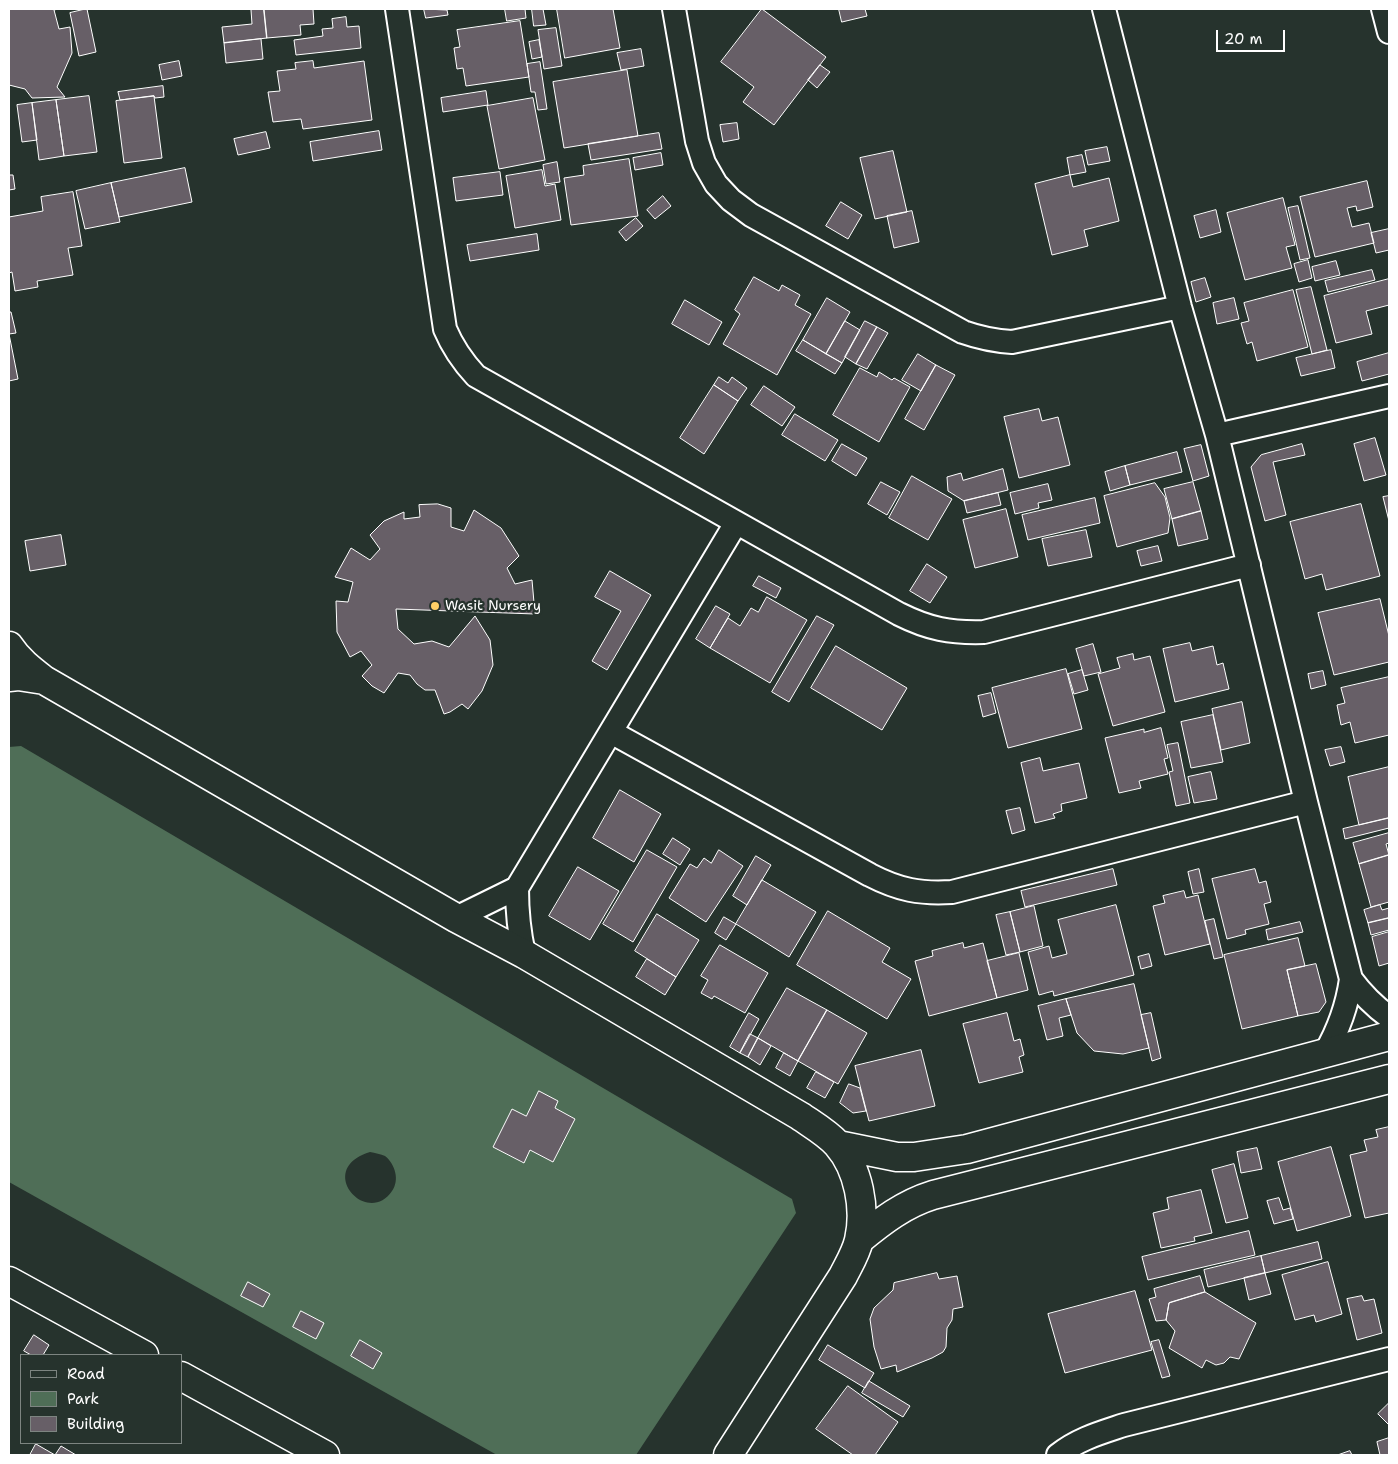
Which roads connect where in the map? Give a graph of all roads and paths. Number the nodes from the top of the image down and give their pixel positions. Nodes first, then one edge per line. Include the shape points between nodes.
1 (398, 9) edge
2 (674, 9) edge
3 (1104, 9) edge
4 (1384, 9) edge
5 (1389, 32) edge
6 (1180, 307) junction
7 (1389, 396) edge
8 (1217, 435) junction
9 (736, 523) junction
10 (1248, 565) junction
11 (9, 646) edge
12 (9, 677) edge
13 (44, 680) junction
14 (611, 732) junction
15 (1306, 802) junction
16 (517, 888) junction
17 (456, 918) junction
18 (524, 954) junction
19 (1351, 979) junction
20 (1389, 1017) edge
21 (1389, 1036) edge
22 (1324, 1053) junction
23 (1389, 1079) edge
24 (838, 1145) junction
25 (967, 1149) junction
26 (970, 1186) junction
27 (859, 1240) junction
28 (9, 1281) edge
29 (142, 1354) edge
30 (1389, 1359) edge
31 (182, 1377) edge
32 (325, 1455) edge
33 (728, 1455) edge
34 (1058, 1455) edge

1 - 9 street via 446,328 462,362 492,386
2 - 6 street via 696,141 704,163 716,184 751,215 979,338 1012,342
3 - 6 street
4 - 5 street
6 - 8 street
7 - 8 street
8 - 10 street
9 - 10 street via 918,624 962,633 1006,627
9 - 14 street
10 - 15 street
11 - 13 street via 28,668
12 - 13 street
13 - 17 street
14 - 15 street via 870,876 903,889 931,893 952,892
14 - 16 street
15 - 19 street
16 - 17 street
16 - 18 street
17 - 18 street
18 - 24 street via 800,1116
19 - 20 street via 1363,995
19 - 22 street via 1343,1018
21 - 22 street
22 - 25 street
23 - 26 street
24 - 25 street via 897,1157
24 - 27 street via 852,1166 859,1188 862,1214
25 - 26 street via 965,1168
26 - 27 street via 917,1200 893,1213
27 - 33 street via 843,1276
28 - 29 street
30 - 34 street via 1124,1425 1095,1434
31 - 32 street

